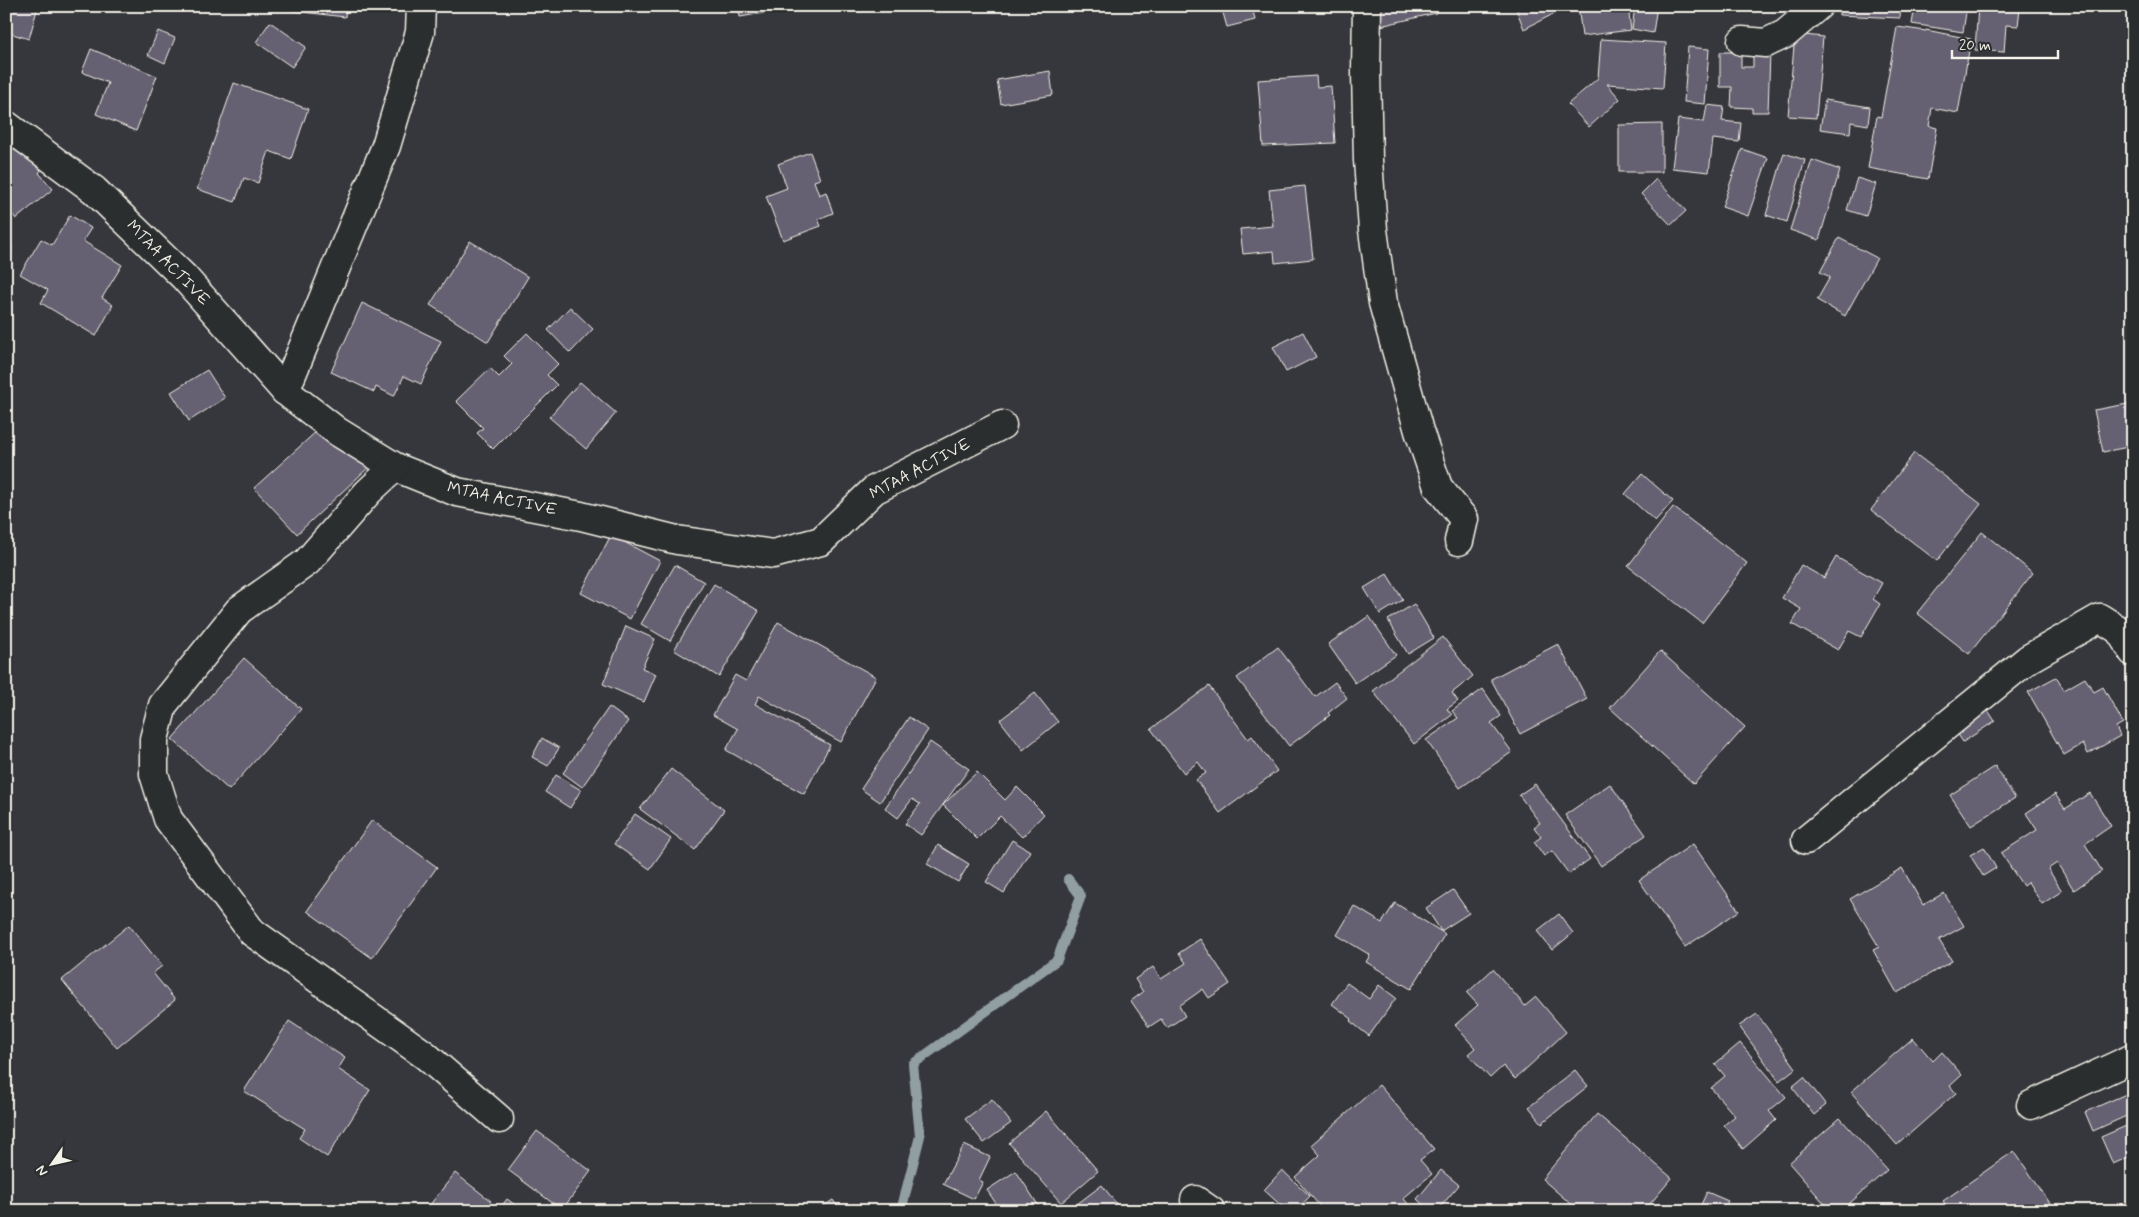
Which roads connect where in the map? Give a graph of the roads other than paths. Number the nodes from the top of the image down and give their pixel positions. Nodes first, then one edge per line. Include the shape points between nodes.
1 (421, 6) edge
2 (1367, 6) edge
3 (1818, 6) edge
4 (1742, 41) dead end
5 (6, 126) edge
6 (285, 391) junction
7 (1002, 425) dead end
8 (396, 467) junction
9 (1459, 541) dead end
10 (2133, 652) edge
11 (1806, 840) dead end
12 (2133, 1058) edge
13 (2031, 1105) dead end
14 (499, 1119) dead end

1 - 6 street via 420,32 386,146
2 - 9 street via 1368,160 1383,303 1438,487 1464,519
3 - 4 street via 1785,34 1766,43
5 - 6 street, MTAA ACTIVE via 94,190 184,277
6 - 8 street, MTAA ACTIVE via 338,432
7 - 8 street, MTAA ACTIVE via 874,490 821,541 773,554 677,540 582,516 456,492
8 - 14 street via 368,492 307,562 240,610 163,704 154,739 154,774 168,819 252,932 425,1054
10 - 11 street via 2119,630 2100,618 2028,659
12 - 13 street

